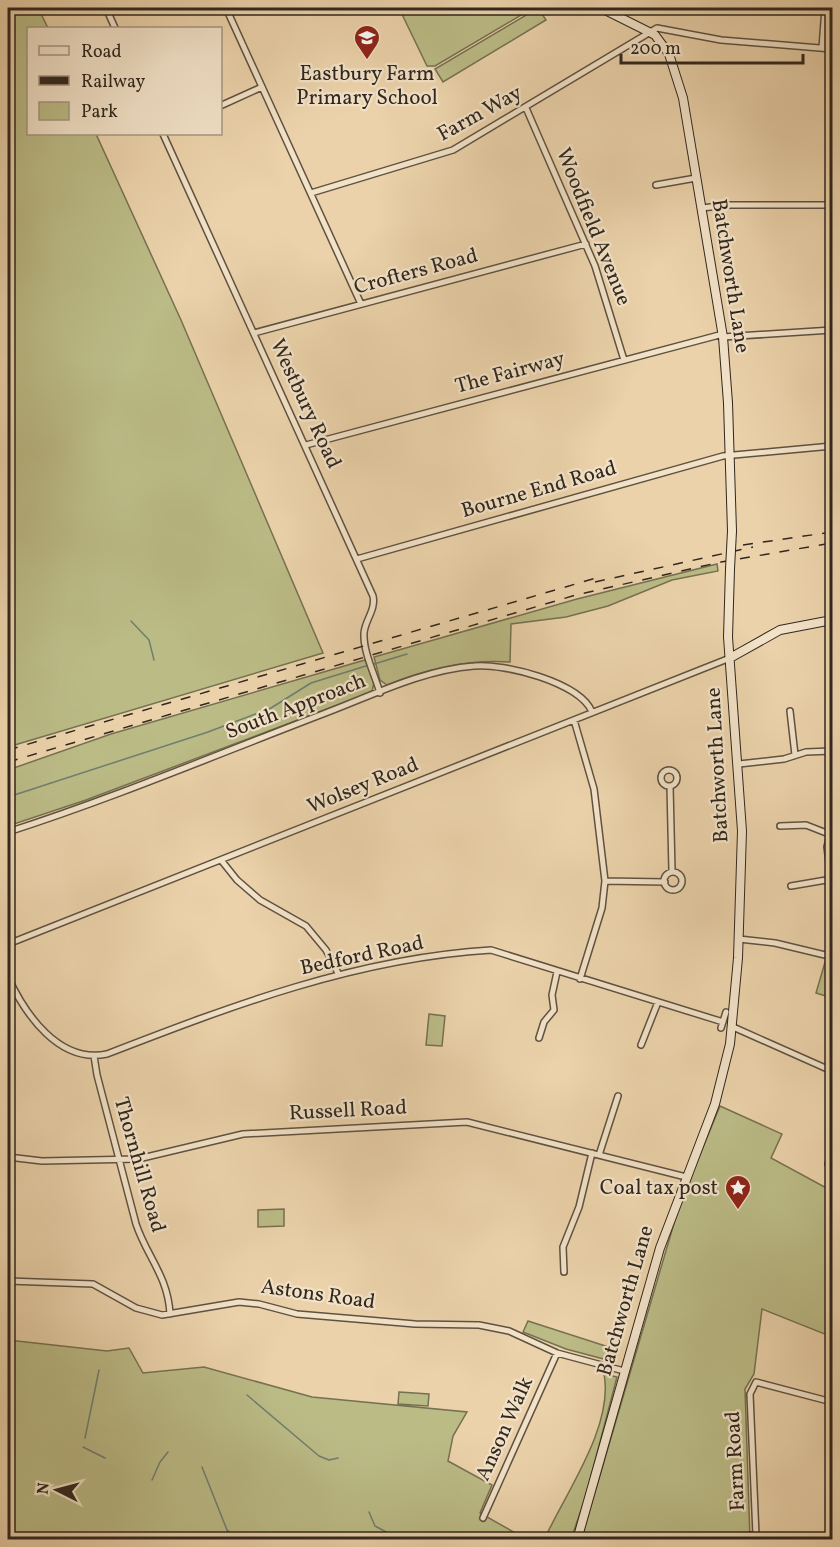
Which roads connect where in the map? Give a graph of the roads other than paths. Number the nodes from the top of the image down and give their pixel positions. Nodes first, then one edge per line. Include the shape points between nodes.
1 (106, 8) edge
2 (226, 8) edge
3 (601, 8) edge
4 (825, 8) edge
5 (115, 27) edge
6 (651, 31) junction
7 (822, 48) junction
8 (832, 49) edge
9 (262, 87) junction
10 (222, 105) edge
11 (526, 108) junction
12 (163, 135) edge
13 (696, 178) junction
14 (656, 185) dead end
15 (310, 194) junction
16 (832, 205) edge
17 (701, 208) junction
18 (586, 244) junction
19 (361, 304) junction
20 (832, 330) edge
21 (254, 333) junction
22 (723, 335) junction
23 (624, 360) junction
24 (306, 445) junction
25 (832, 446) edge
26 (730, 454) junction
27 (357, 559) junction
28 (832, 620) edge
29 (730, 658) junction
30 (380, 693) junction
31 (790, 711) dead end
32 (592, 712) junction
33 (574, 720) junction
34 (832, 751) edge
35 (795, 755) junction
36 (739, 764) junction
37 (670, 786) dead end
38 (780, 826) dead end
39 (832, 826) edge
40 (8, 832) edge
41 (829, 834) junction
42 (221, 860) junction
43 (672, 871) junction
44 (832, 879) edge
45 (605, 881) junction
46 (665, 882) junction
47 (790, 886) dead end
48 (739, 939) junction
49 (8, 944) edge
50 (825, 955) dead end
51 (557, 972) junction
52 (339, 973) junction
53 (8, 977) edge
54 (580, 979) junction
55 (658, 1002) junction
56 (726, 1012) dead end
57 (733, 1027) junction
58 (539, 1038) dead end
59 (641, 1045) dead end
60 (94, 1056) junction
61 (832, 1071) edge
62 (618, 1096) dead end
63 (832, 1150) edge
64 (592, 1153) junction
65 (599, 1155) junction
66 (8, 1157) edge
67 (119, 1160) junction
68 (832, 1168) edge
69 (686, 1177) junction
70 (564, 1272) dead end
71 (8, 1281) edge
72 (170, 1314) junction
73 (557, 1353) junction
74 (624, 1371) junction
75 (832, 1401) edge
76 (483, 1518) dead end
77 (750, 1535) dead end
78 (577, 1539) edge

1 - 5 street
2 - 9 street
3 - 6 street
4 - 7 street
6 - 7 street via 659,28 721,40
6 - 11 street, Farm Way
6 - 13 street, Batchworth Lane via 669,54 683,98
7 - 8 street
9 - 10 street
9 - 15 street
11 - 15 street, Farm Way via 453,150
11 - 18 street, Woodfield Avenue
12 - 21 street, Westbury Road
13 - 14 street
13 - 17 street, Batchworth Lane
15 - 19 street
16 - 17 street
17 - 22 street, Batchworth Lane
18 - 19 street, Crofters Road
18 - 23 street, Woodfield Avenue
19 - 21 street, Crofters Road
20 - 22 street, The Fairway
21 - 24 street, Westbury Road
22 - 23 street, The Fairway
22 - 26 street, Batchworth Lane
23 - 24 street, The Fairway
24 - 27 street, Westbury Road
25 - 26 street, Bourne End Road
26 - 27 street, Bourne End Road
26 - 29 street, Batchworth Lane, bridge
27 - 30 street, Westbury Road via 374,600 364,633
28 - 29 street via 780,630
29 - 32 street, Wolsey Road
29 - 36 street, Batchworth Lane
30 - 32 street, South Approach via 452,670 505,666 558,685 589,705
30 - 40 street, South Approach
31 - 35 street
32 - 33 street, Wolsey Road
33 - 42 street, Wolsey Road
33 - 45 street via 594,789
34 - 35 street
35 - 36 street
36 - 48 street, Batchworth Lane
37 - 43 street
38 - 41 street via 807,825
39 - 41 street
41 - 44 street via 827,853
42 - 49 street, Wolsey Road
42 - 52 street via 260,900 306,926
43 - 46 street
43 - 46 street via 681,879 679,887 670,890
44 - 47 street
45 - 46 street
45 - 54 street via 602,908
48 - 50 street
48 - 57 street, Batchworth Lane
51 - 52 street, Bedford Road via 491,950
51 - 54 street, Bedford Road
51 - 58 street via 552,995 554,1010 544,1022
52 - 60 street, Bedford Road
53 - 60 street via 26,1012 44,1032 66,1046
54 - 55 street, Bedford Road
55 - 56 street, Bedford Road via 722,1025
55 - 59 street
57 - 61 street
57 - 69 street, Batchworth Lane via 722,1081
60 - 67 street, Thornhill Road
62 - 65 street
63 - 68 street via 828,1164
64 - 65 street, Russell Road
64 - 67 street, Russell Road via 467,1122 243,1134 163,1155
64 - 70 street via 579,1207 563,1247
65 - 69 street, Russell Road
66 - 67 street, Russell Road via 42,1161
67 - 72 street, Thornhill Road via 141,1240 167,1288
69 - 74 street, Batchworth Lane via 660,1248
71 - 72 street, Astons Road via 86,1282 136,1308
72 - 73 street, Astons Road via 239,1302 297,1314 479,1325 509,1331
73 - 74 street, Astons Road
73 - 76 street, Anson Walk
74 - 78 street, Batchworth Lane
75 - 77 street, Farm Road via 756,1382 750,1394 756,1535

